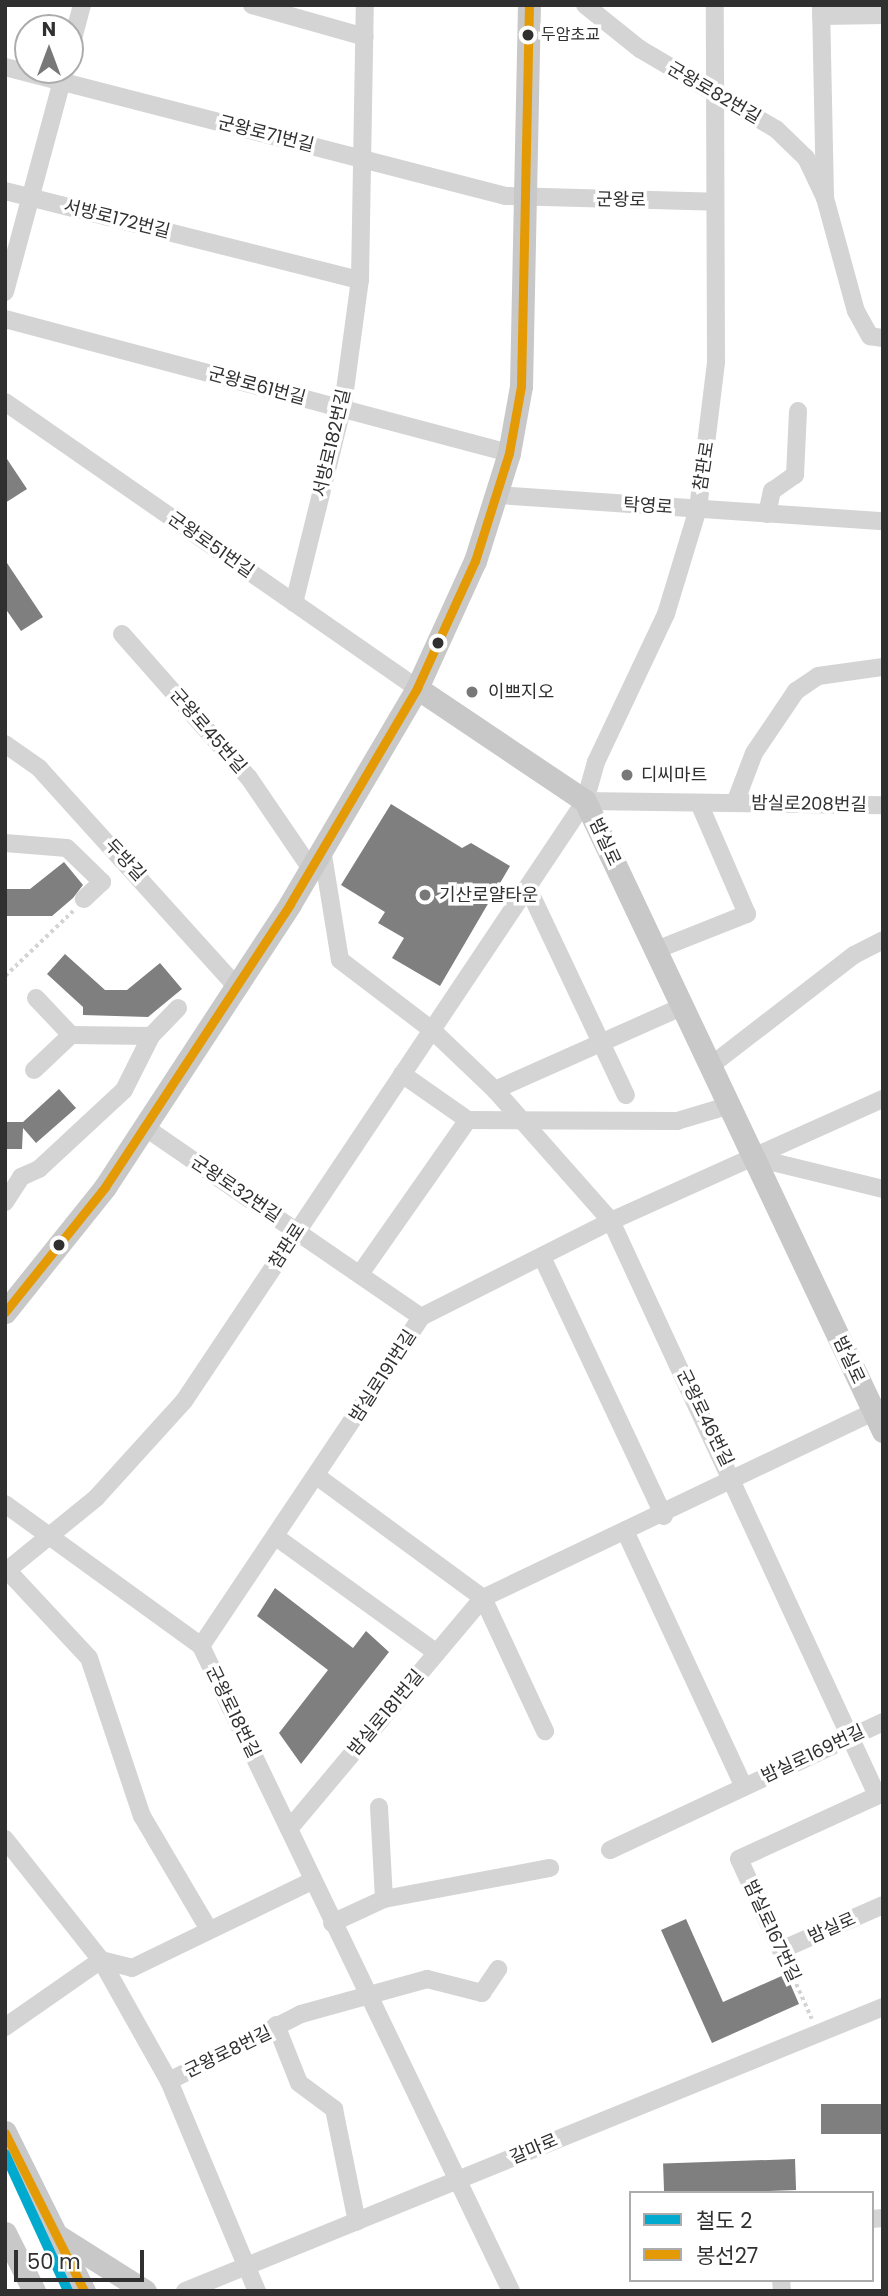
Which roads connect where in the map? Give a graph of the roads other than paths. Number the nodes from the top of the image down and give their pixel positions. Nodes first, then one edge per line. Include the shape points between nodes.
1 (252, 5) edge
2 (365, 5) edge
3 (529, 5) edge
4 (585, 5) edge
5 (715, 5) edge
6 (821, 10) edge
7 (883, 15) edge
8 (365, 37) junction
9 (84, 82) edge
10 (61, 84) edge
11 (716, 97) junction
12 (365, 160) junction
13 (5, 191) edge
14 (31, 197) junction
15 (527, 198) junction
16 (825, 198) junction
17 (715, 202) junction
18 (360, 281) junction
19 (5, 292) edge
20 (5, 319) edge
21 (883, 338) edge
22 (5, 402) edge
23 (342, 408) junction
24 (798, 411) dead end
25 (509, 453) junction
26 (498, 495) junction
27 (698, 509) junction
28 (767, 514) junction
29 (883, 521) edge
30 (294, 603) junction
31 (122, 634) dead end
32 (883, 667) edge
33 (417, 688) junction
34 (5, 744) edge
35 (585, 801) junction
36 (699, 803) junction
37 (735, 803) junction
38 (883, 805) edge
39 (5, 843) edge
40 (323, 849) junction
41 (311, 869) junction
42 (528, 888) junction
43 (84, 899) road end
44 (883, 940) edge
45 (656, 950) junction
46 (236, 986) junction
47 (36, 998) dead end
48 (681, 1007) junction
49 (178, 1008) dead end
50 (432, 1030) junction
51 (71, 1035) junction
52 (151, 1036) junction
53 (599, 1044) junction
54 (709, 1067) junction
55 (34, 1070) dead end
56 (402, 1074) junction
57 (495, 1090) junction
58 (626, 1096) dead end
59 (883, 1099) edge
60 (727, 1106) junction
61 (468, 1120) junction
62 (525, 1121) junction
63 (146, 1128) junction
64 (752, 1157) junction
65 (13, 1177) edge
66 (883, 1189) edge
67 (5, 1202) edge
68 (611, 1221) junction
69 (297, 1231) junction
70 (543, 1259) junction
71 (360, 1274) junction
72 (5, 1312) edge
73 (421, 1317) junction
74 (880, 1417) edge
75 (318, 1477) junction
76 (736, 1481) junction
77 (5, 1504) edge
78 (664, 1516) junction
79 (47, 1533) junction
80 (626, 1533) junction
81 (276, 1537) junction
82 (6, 1571) edge
83 (483, 1598) junction
84 (201, 1646) junction
85 (437, 1653) junction
86 (883, 1722) edge
87 (545, 1731) dead end
88 (851, 1737) junction
89 (744, 1787) junction
90 (880, 1794) edge
91 (379, 1807) dead end
92 (289, 1829) junction
93 (5, 1839) edge
94 (610, 1850) dead end
95 (550, 1868) dead end
96 (312, 1881) junction
97 (384, 1899) junction
98 (883, 1905) edge
99 (332, 1923) junction
100 (208, 1928) junction
101 (782, 1951) joint
102 (101, 1961) junction
103 (498, 1969) dead end
104 (368, 1996) junction
105 (883, 2007) edge
106 (276, 2025) junction
107 (5, 2027) edge
108 (169, 2081) junction
109 (5, 2132) edge
110 (461, 2180) junction
111 (357, 2222) junction
112 (5, 2233) edge
113 (58, 2236) junction
114 (248, 2265) junction
115 (34, 2291) edge
116 (84, 2291) edge
117 (145, 2291) edge
118 (186, 2291) edge
119 (257, 2291) edge
120 (511, 2291) edge

1 - 8 street
2 - 8 street, 서방로182번길
3 - 15 main road
4 - 11 street, 군왕로82번길 via 601,23
5 - 11 street, 참판로
6 - 7 street
6 - 16 street, 군왕로82번길
8 - 12 street, 서방로182번길
9 - 12 street, 군왕로71번길
10 - 14 street
11 - 16 street, 군왕로82번길 via 795,146
11 - 17 street, 참판로
12 - 15 street, 군왕로71번길
12 - 18 street, 서방로182번길
13 - 14 street, 서방로172번길
14 - 18 street, 서방로172번길
14 - 19 street
15 - 17 street, 군왕로
15 - 25 main road via 524,359
16 - 21 street, 군왕로82번길 via 856,311 870,336
17 - 27 street, 참판로 via 716,362
18 - 23 street, 서방로182번길
20 - 23 street, 군왕로61번길
22 - 30 street, 군왕로51번길
23 - 25 street, 군왕로61번길
23 - 30 street, 서방로182번길
24 - 28 street via 795,475 772,491
25 - 26 main road
26 - 27 street, 탁영로
26 - 33 main road
27 - 28 street, 탁영로
27 - 35 street, 참판로 via 666,614 596,762
28 - 29 street, 탁영로
30 - 33 street, 군왕로51번길
31 - 41 street, 군왕로45번길 via 249,778
32 - 37 street, 밤실로208번길 via 811,679 784,707 754,753
33 - 35 main road, 밤실로
33 - 40 main road
34 - 46 street, 두방길 via 39,768
35 - 36 street, 밤실로208번길
35 - 42 street, 참판로
35 - 45 main road, 밤실로
36 - 37 street, 밤실로208번길
36 - 45 street via 747,915
37 - 38 street, 밤실로208번길
39 - 43 street via 67,848 102,882
40 - 41 main road
40 - 50 street, 군왕로46번길 via 340,960
41 - 46 main road
42 - 50 street, 참판로
42 - 53 street
44 - 54 street
45 - 48 main road, 밤실로
46 - 63 main road
47 - 51 street
48 - 53 street
48 - 54 main road, 밤실로
49 - 52 street
50 - 56 street, 참판로
50 - 57 street, 군왕로46번길
51 - 52 street
51 - 55 street
52 - 65 street via 124,1090 39,1169
53 - 57 street
53 - 58 street
54 - 60 main road, 밤실로
56 - 61 street
56 - 69 street, 참판로
57 - 62 street, 군왕로46번길
59 - 64 street
60 - 62 street via 677,1121
60 - 64 main road, 밤실로
61 - 62 street
61 - 71 street
62 - 68 street, 군왕로46번길
63 - 69 street, 군왕로32번길
63 - 72 main road
64 - 66 street
64 - 68 street, 밤실로191번길
64 - 74 main road, 밤실로
65 - 67 street
68 - 70 street, 밤실로191번길
68 - 76 street, 군왕로46번길
69 - 71 street, 군왕로32번길
69 - 79 street, 참판로 via 161,1430 96,1498
70 - 73 street, 밤실로191번길
70 - 78 street
71 - 73 street, 군왕로32번길
73 - 75 street, 밤실로191번길
74 - 76 street, 밤실로181번길
75 - 81 street, 밤실로191번길
75 - 83 street
76 - 78 street, 밤실로181번길
76 - 88 street, 군왕로46번길
77 - 79 street, 군왕로18번길
78 - 80 street, 밤실로181번길
79 - 82 street, 참판로
79 - 84 street, 군왕로18번길
80 - 83 street, 밤실로181번길
80 - 89 street, 밤실로169번길
81 - 84 street, 밤실로191번길
81 - 85 street
82 - 100 street, 참판로 via 89,1658 142,1816
83 - 85 street, 밤실로181번길
83 - 87 street
84 - 92 street, 군왕로18번길
85 - 92 street, 밤실로181번길
86 - 88 street, 밤실로169번길
88 - 89 street, 밤실로169번길
88 - 90 street, 군왕로46번길
89 - 94 street, 밤실로169번길
90 - 101 street, 밤실로167번길 via 739,1859
91 - 97 street
92 - 96 street, 군왕로18번길
93 - 102 street, 군왕로8번길
95 - 97 street
96 - 99 street, 군왕로18번길
96 - 100 street
97 - 99 street
98 - 101 street, 밤실로
99 - 104 street, 군왕로18번길
100 - 102 street via 132,1968
102 - 107 street
102 - 108 street, 군왕로8번길
103 - 104 street via 482,1993 436,1979
104 - 106 street
104 - 110 street, 군왕로18번길
105 - 110 street, 갈마로
106 - 108 street, 군왕로8번길
106 - 111 street, 군왕로8번길 via 299,2083 334,2109
108 - 114 street, 군왕로8번길
109 - 113 main road
110 - 111 street, 갈마로
110 - 120 street, 군왕로18번길
111 - 114 street, 갈마로
112 - 115 main road
113 - 116 main road
113 - 117 main road
114 - 118 street, 갈마로
114 - 119 street, 군왕로8번길

